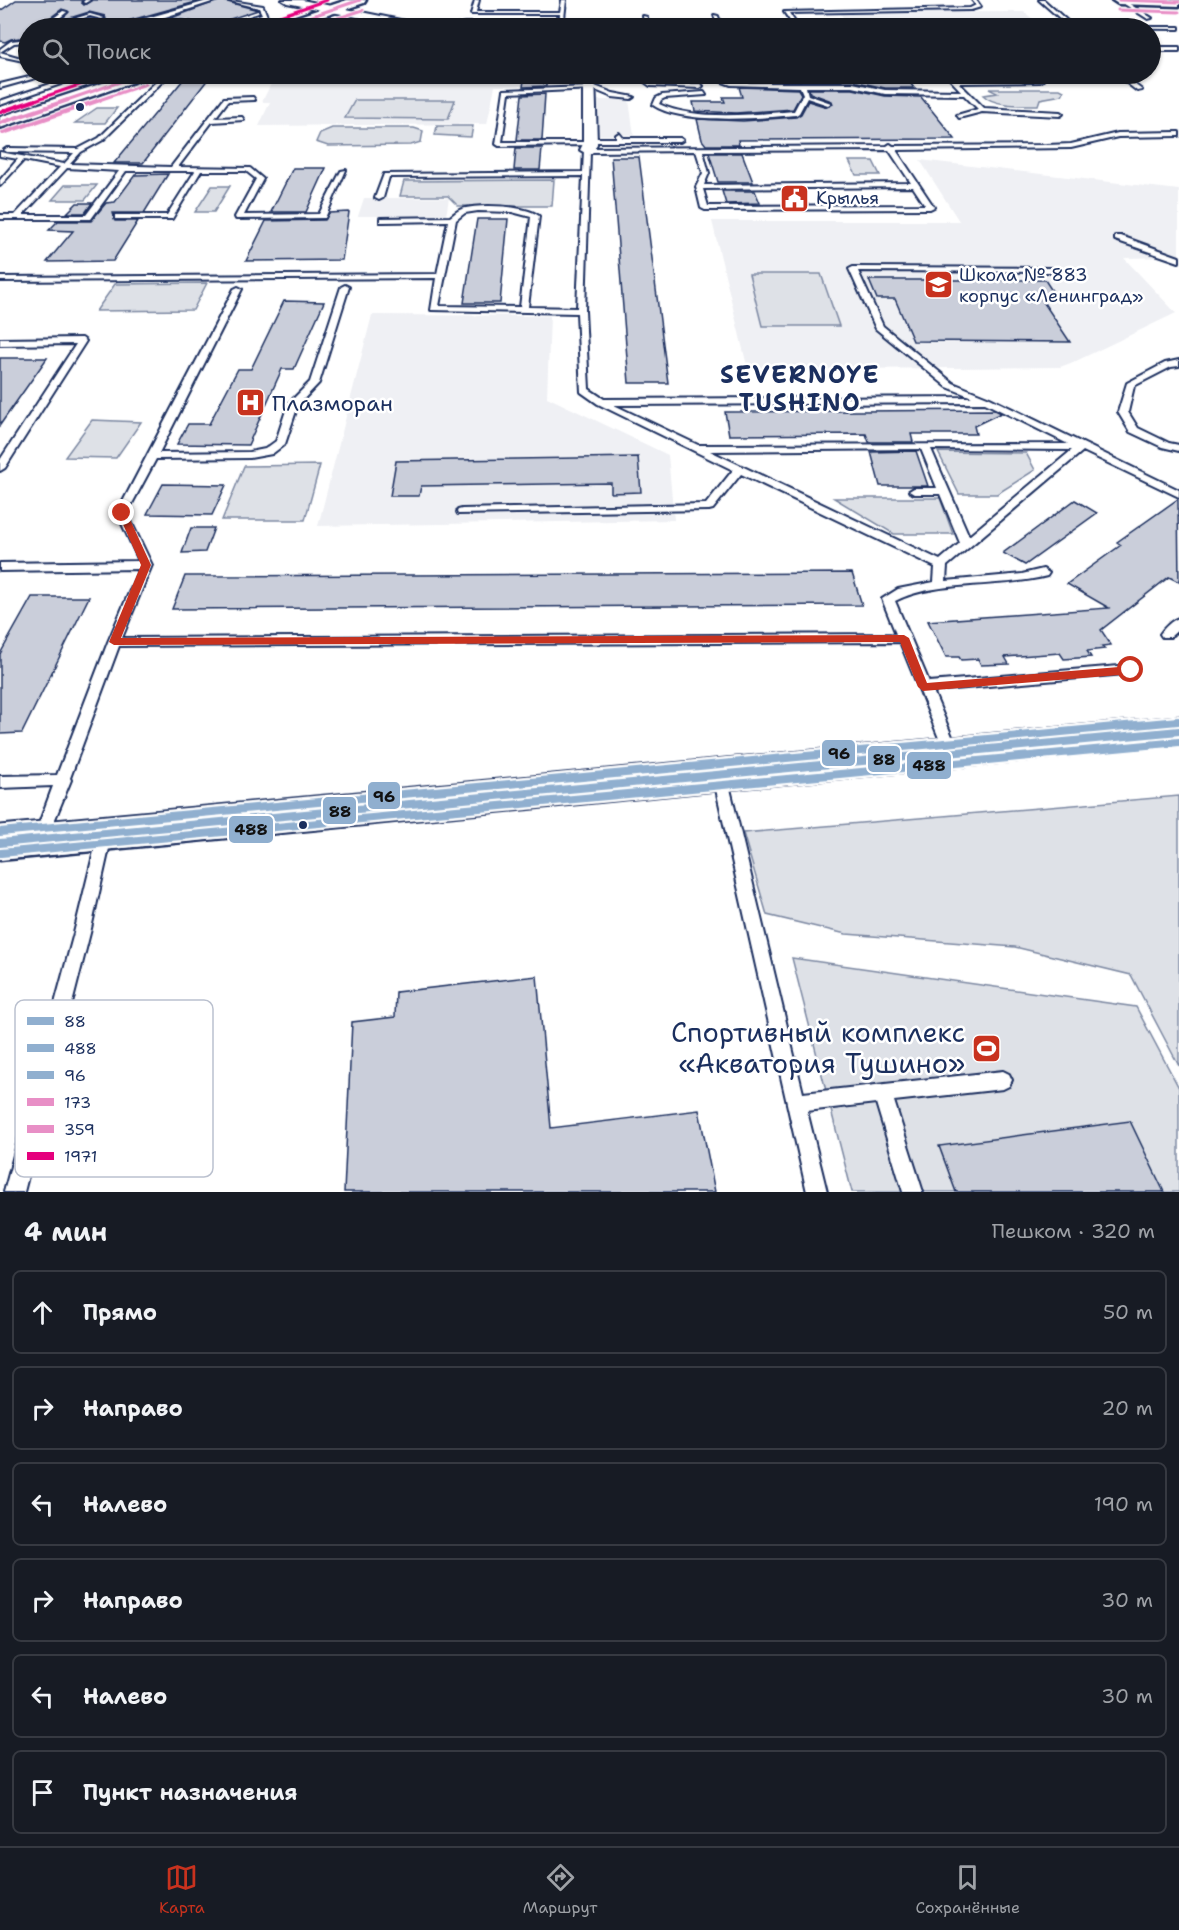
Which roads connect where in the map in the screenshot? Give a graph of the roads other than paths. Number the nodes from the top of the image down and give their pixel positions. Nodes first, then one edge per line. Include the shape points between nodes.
1 (216, 0) edge
2 (228, 0) edge
3 (287, 0) edge
4 (360, 0) edge
5 (477, 0) edge
6 (564, 0) edge
7 (807, 0) edge
8 (974, 0) edge
9 (1041, 0) edge
10 (1119, 0) edge
11 (302, 1) edge
12 (1179, 2) edge
13 (332, 10) junction
14 (814, 10) junction
15 (66, 12) dead end
16 (563, 13) junction
17 (58, 18) edge
18 (80, 18) edge
19 (102, 18) dead end
20 (156, 18) edge
21 (255, 18) edge
22 (307, 18) edge
23 (372, 18) edge
24 (562, 18) edge
25 (790, 18) edge
26 (1062, 18) edge
27 (1150, 18) dead end
28 (1161, 25) edge
29 (1161, 28) edge
30 (1168, 28) junction
31 (1179, 28) edge
32 (18, 41) edge
33 (1161, 50) edge
34 (1177, 51) edge
35 (0, 52) edge
36 (10, 57) junction
37 (18, 58) edge
38 (0, 61) edge
39 (18, 82) edge
40 (33, 84) edge
41 (55, 84) edge
42 (112, 84) edge
43 (157, 84) edge
44 (579, 84) edge
45 (589, 84) edge
46 (591, 84) edge
47 (650, 84) edge
48 (738, 84) edge
49 (956, 84) edge
50 (1131, 84) edge
51 (802, 85) junction
52 (0, 86) edge
53 (700, 86) joint
54 (1139, 90) dead end
55 (964, 93) junction
56 (1, 94) edge
57 (705, 94) junction
58 (805, 96) junction
59 (631, 97) dead end
60 (253, 99) dead end
61 (708, 101) dead end
62 (0, 103) edge
63 (828, 103) dead end
64 (982, 110) junction
65 (1060, 114) dead end
66 (959, 116) dead end
67 (242, 119) dead end
68 (211, 120) junction
69 (0, 123) edge
70 (1179, 134) edge
71 (680, 140) dead end
72 (589, 145) junction
73 (890, 146) junction
74 (699, 149) junction
75 (79, 151) junction
76 (0, 152) edge
77 (22, 159) junction
78 (66, 166) junction
79 (174, 168) junction
80 (200, 168) junction
81 (124, 169) junction
82 (344, 171) dead end
83 (585, 174) junction
84 (0, 184) edge
85 (916, 185) junction
86 (699, 187) junction
87 (379, 198) dead end
88 (0, 217) edge
89 (118, 217) dead end
90 (16, 218) junction
91 (452, 219) junction
92 (383, 220) dead end
93 (1119, 238) dead end
94 (1179, 260) edge
95 (1051, 270) dead end
96 (439, 276) junction
97 (0, 279) edge
98 (345, 287) dead end
99 (238, 289) dead end
100 (524, 309) junction
101 (581, 310) junction
102 (0, 342) edge
103 (1179, 363) edge
104 (987, 400) junction
105 (601, 402) junction
106 (925, 446) junction
107 (1082, 447) junction
108 (696, 448) junction
109 (1179, 448) edge
110 (152, 456) junction
111 (0, 468) edge
112 (739, 470) junction
113 (914, 491) dead end
114 (944, 491) junction
115 (1179, 494) edge
116 (462, 512) dead end
117 (966, 543) junction
118 (146, 565) junction
119 (941, 565) junction
120 (0, 567) edge
121 (1042, 573) dead end
122 (940, 585) junction
123 (1179, 622) edge
124 (1166, 634) dead end
125 (904, 638) junction
126 (114, 642) junction
127 (1131, 670) dead end
128 (923, 687) junction
129 (1179, 731) edge
130 (952, 754) junction
131 (720, 775) junction
132 (64, 780) junction
133 (0, 782) edge
134 (105, 833) junction
135 (11, 844) edge
136 (64, 1000) edge
137 (1003, 1080) dead end
138 (882, 1093) junction
139 (796, 1103) junction
140 (18, 1177) edge
141 (14, 1192) edge
142 (817, 1192) edge
143 (913, 1192) edge

1 - 20 lane
2 - 21 lane via 261,7 265,15
3 - 11 street
4 - 13 main road
5 - 16 lane via 473,13
6 - 16 lane
7 - 14 lane
8 - 14 lane via 979,6 971,9
9 - 26 lane
10 - 12 main road
10 - 27 lane
11 - 13 street
13 - 22 main road
13 - 23 street
14 - 25 lane via 786,12
15 - 17 lane
16 - 24 lane
18 - 19 lane
28 - 30 lane
29 - 30 lane
30 - 31 lane
32 - 35 lane
33 - 34 lane
35 - 36 lane
36 - 37 lane
36 - 38 lane
39 - 52 lane
40 - 56 lane
41 - 62 lane
42 - 69 main road
43 - 75 lane via 101,139
44 - 72 lane via 506,91 499,144
45 - 72 street
46 - 59 lane via 613,97
47 - 53 lane
48 - 51 lane
49 - 55 lane
50 - 54 lane
51 - 55 lane via 853,85 900,93
51 - 58 lane
53 - 57 lane
55 - 64 lane
57 - 58 lane via 664,96 656,105 676,113 796,113
57 - 61 lane
58 - 63 lane
60 - 68 lane via 226,99
64 - 65 lane
64 - 66 lane
67 - 68 lane
68 - 79 lane
70 - 73 lane via 1118,135 1071,146 1047,147
71 - 72 lane via 619,138
72 - 74 lane
72 - 83 lane
73 - 74 lane
73 - 85 lane
74 - 86 lane via 706,173
75 - 76 lane
75 - 78 lane
76 - 77 lane
77 - 78 lane
77 - 84 lane
78 - 81 lane
78 - 90 lane
79 - 80 lane
79 - 81 lane
80 - 82 lane via 241,164 260,179 239,217 322,216
80 - 89 lane via 169,217
81 - 90 lane via 88,217
83 - 87 lane via 386,176
83 - 101 lane
85 - 86 lane
85 - 86 lane via 930,207 705,208
88 - 90 lane
91 - 92 lane
91 - 96 lane via 448,251
91 - 100 lane via 462,211 520,210 535,216
93 - 94 lane
95 - 104 lane via 853,269 879,327 950,386
96 - 97 lane
96 - 100 lane via 434,308
98 - 110 lane via 314,383 293,404 281,442 268,452 250,455
99 - 110 lane
100 - 101 lane
101 - 105 lane via 584,390
102 - 111 lane via 82,341
103 - 109 lane via 1130,385 1123,412 1134,430
104 - 105 lane
104 - 107 lane
105 - 108 lane
106 - 107 lane
106 - 108 lane
106 - 114 lane
107 - 115 lane
107 - 117 lane
108 - 112 lane
110 - 118 lane via 122,513
112 - 116 lane via 709,507
112 - 119 lane
113 - 114 lane
114 - 117 lane
117 - 119 lane
118 - 120 lane
118 - 126 lane
119 - 122 lane
121 - 122 lane
122 - 125 lane via 902,592 888,599
123 - 124 lane
125 - 126 lane
125 - 128 lane
126 - 132 lane
127 - 128 lane
128 - 130 lane
129 - 130 main road
130 - 131 main road
131 - 134 main road
131 - 139 lane
132 - 133 lane
132 - 135 lane
134 - 135 main road
134 - 136 lane
137 - 138 lane
138 - 139 lane
138 - 143 lane
139 - 142 lane
140 - 141 lane

